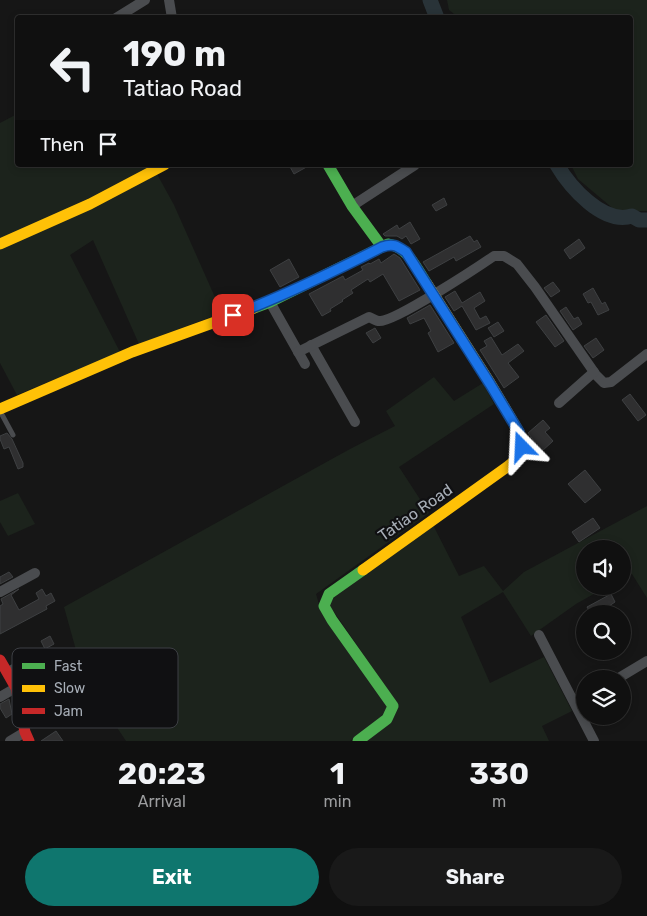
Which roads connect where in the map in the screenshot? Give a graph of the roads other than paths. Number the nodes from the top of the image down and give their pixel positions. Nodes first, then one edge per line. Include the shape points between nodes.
1 (146, 0) edge
2 (169, 0) edge
3 (121, 15) edge
4 (172, 15) edge
5 (160, 167) edge
6 (329, 167) edge
7 (412, 167) edge
8 (352, 206) junction
9 (0, 244) edge
10 (382, 247) junction
11 (434, 294) junction
12 (270, 302) junction
13 (311, 345) junction
14 (298, 352) junction
15 (647, 354) edge
16 (305, 364) dead end
17 (594, 372) junction
18 (559, 403) dead end
19 (0, 410) edge
20 (355, 422) dead end
21 (13, 435) dead end
22 (35, 573) dead end
23 (0, 592) edge
24 (540, 636) dead end
25 (0, 660) edge
26 (647, 661) edge
27 (12, 668) edge
28 (6, 671) junction
29 (631, 671) edge
30 (12, 681) edge
31 (12, 690) edge
32 (0, 697) edge
33 (574, 701) joint
34 (27, 737) edge
35 (10, 741) edge
36 (358, 741) edge
37 (594, 741) edge

1 - 3 street
2 - 4 street
5 - 9 street via 90,204
6 - 8 street
7 - 8 street
8 - 10 street
10 - 11 street, Tatiao Road via 396,245 406,252
10 - 12 street
11 - 13 street via 390,319 380,322 369,317
11 - 17 street via 494,256 504,256 517,264
11 - 36 street, Tatiao Road via 519,432 522,447 517,458 507,467 329,594 324,606 332,620 394,706 387,719
12 - 14 street
12 - 19 street via 132,352
13 - 14 street
13 - 20 street
14 - 16 street
15 - 17 street via 611,382 604,383
17 - 18 street
19 - 21 lane
22 - 23 street
24 - 33 street
25 - 28 street
26 - 29 street
27 - 28 lane
28 - 30 street
31 - 32 street
33 - 37 street
34 - 35 street

